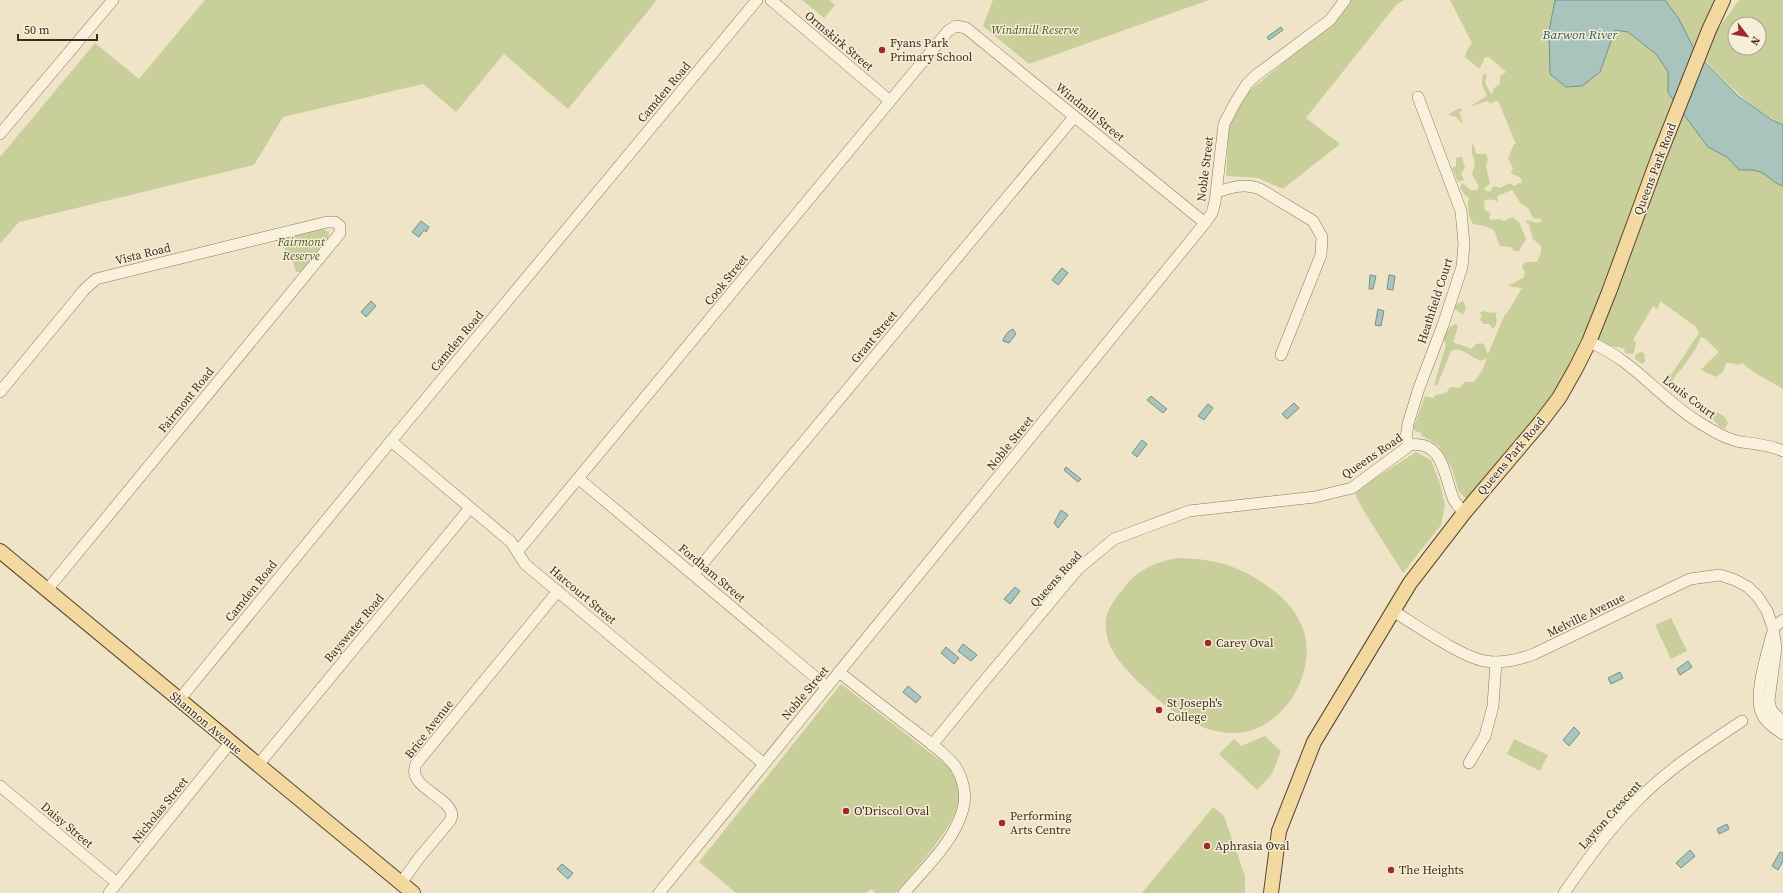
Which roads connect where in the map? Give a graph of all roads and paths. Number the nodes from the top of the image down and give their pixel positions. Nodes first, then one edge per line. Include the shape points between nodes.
1 (113, 0) edge
2 (757, 0) edge
3 (771, 0) edge
4 (1345, 0) edge
5 (1723, 0) edge
6 (956, 26) joint
7 (1418, 97) dead end
8 (890, 101) junction
9 (1074, 117) junction
10 (0, 134) edge
11 (1217, 192) junction
12 (1205, 223) junction
13 (340, 225) joint
14 (1589, 342) junction
15 (1281, 355) dead end
16 (0, 392) edge
17 (391, 441) junction
18 (1410, 445) junction
19 (1783, 451) edge
20 (579, 479) junction
21 (470, 508) junction
22 (1464, 513) junction
23 (0, 551) edge
24 (518, 551) junction
25 (694, 574) junction
26 (47, 590) junction
27 (558, 591) junction
28 (1393, 611) junction
29 (1783, 620) edge
30 (1773, 628) junction
31 (1496, 662) junction
32 (839, 672) junction
33 (827, 687) junction
34 (179, 700) junction
35 (1766, 712) junction
36 (1742, 721) dead end
37 (1783, 722) edge
38 (1783, 734) edge
39 (230, 743) junction
40 (932, 745) junction
41 (1469, 763) dead end
42 (764, 764) junction
43 (258, 765) junction
44 (0, 786) edge
45 (117, 883) junction
46 (401, 883) junction
47 (109, 893) edge
48 (413, 893) edge
49 (659, 893) edge
50 (904, 893) edge
51 (1271, 893) edge
52 (1564, 893) edge

1 - 10 street
2 - 17 street, Camden Road
3 - 8 street, Ormskirk Street
4 - 11 street, Noble Street via 1330,20 1247,84 1224,124
5 - 14 main road, Queens Park Road via 1659,156
6 - 8 street, Cook Street via 948,31
6 - 9 street, Windmill Street via 966,28
7 - 18 street, Heathfield Court via 1461,212 1464,244 1462,267 1408,424 1406,438
8 - 20 street, Cook Street
9 - 12 street, Windmill Street
9 - 25 street, Grant Street
11 - 12 street, Noble Street via 1212,213
11 - 15 street via 1253,186 1313,221 1322,237 1321,256
12 - 32 street, Noble Street
13 - 16 street, Vista Road via 328,222 96,279 84,290
13 - 26 street, Fairmont Road via 340,233 336,238
14 - 19 street, Louis Court via 1626,362 1682,411 1718,433 1740,442 1763,444
14 - 22 main road, Queens Park Road via 1559,398
17 - 21 street, Harcourt Street
17 - 34 street, Camden Road
18 - 22 street, Queens Road via 1420,443 1438,455 1453,500
18 - 40 street, Queens Road via 1352,488 1315,497 1189,511 1114,539 1078,569
20 - 24 street, Cook Street
20 - 25 street, Fordham Street
21 - 24 street, Harcourt Street via 512,542
21 - 43 street, Bayswater Road
22 - 28 main road, Queens Park Road via 1410,582
23 - 26 main road, Shannon Avenue
24 - 27 street, Harcourt Street via 525,564
25 - 33 street, Fordham Street
26 - 34 main road, Shannon Avenue
27 - 42 street, Harcourt Street
27 - 46 street, Brice Avenue via 416,764 414,772 417,778 449,807 452,816
28 - 31 street, Melville Avenue via 1476,659
28 - 51 main road, Queens Park Road via 1314,742 1280,831
29 - 30 street
30 - 31 street, Melville Avenue via 1767,611 1748,587 1720,575 1706,576 1690,579 1534,654 1507,662
30 - 35 street via 1761,687 1760,701
31 - 41 street via 1493,706 1485,736
32 - 33 street, Noble Street
32 - 40 street
33 - 42 street, Noble Street
34 - 39 main road, Shannon Avenue
35 - 37 street
35 - 38 street via 1769,723
36 - 52 street, Layton Crescent via 1683,760 1638,800 1592,852
39 - 43 main road, Shannon Avenue
39 - 45 street, Nicholas Street
40 - 50 street via 949,760 960,775 965,802 949,838
42 - 49 street, Noble Street
43 - 46 main road, Shannon Avenue
44 - 45 street, Daisy Street
45 - 47 street, Nicholas Street
46 - 48 main road, Shannon Avenue

